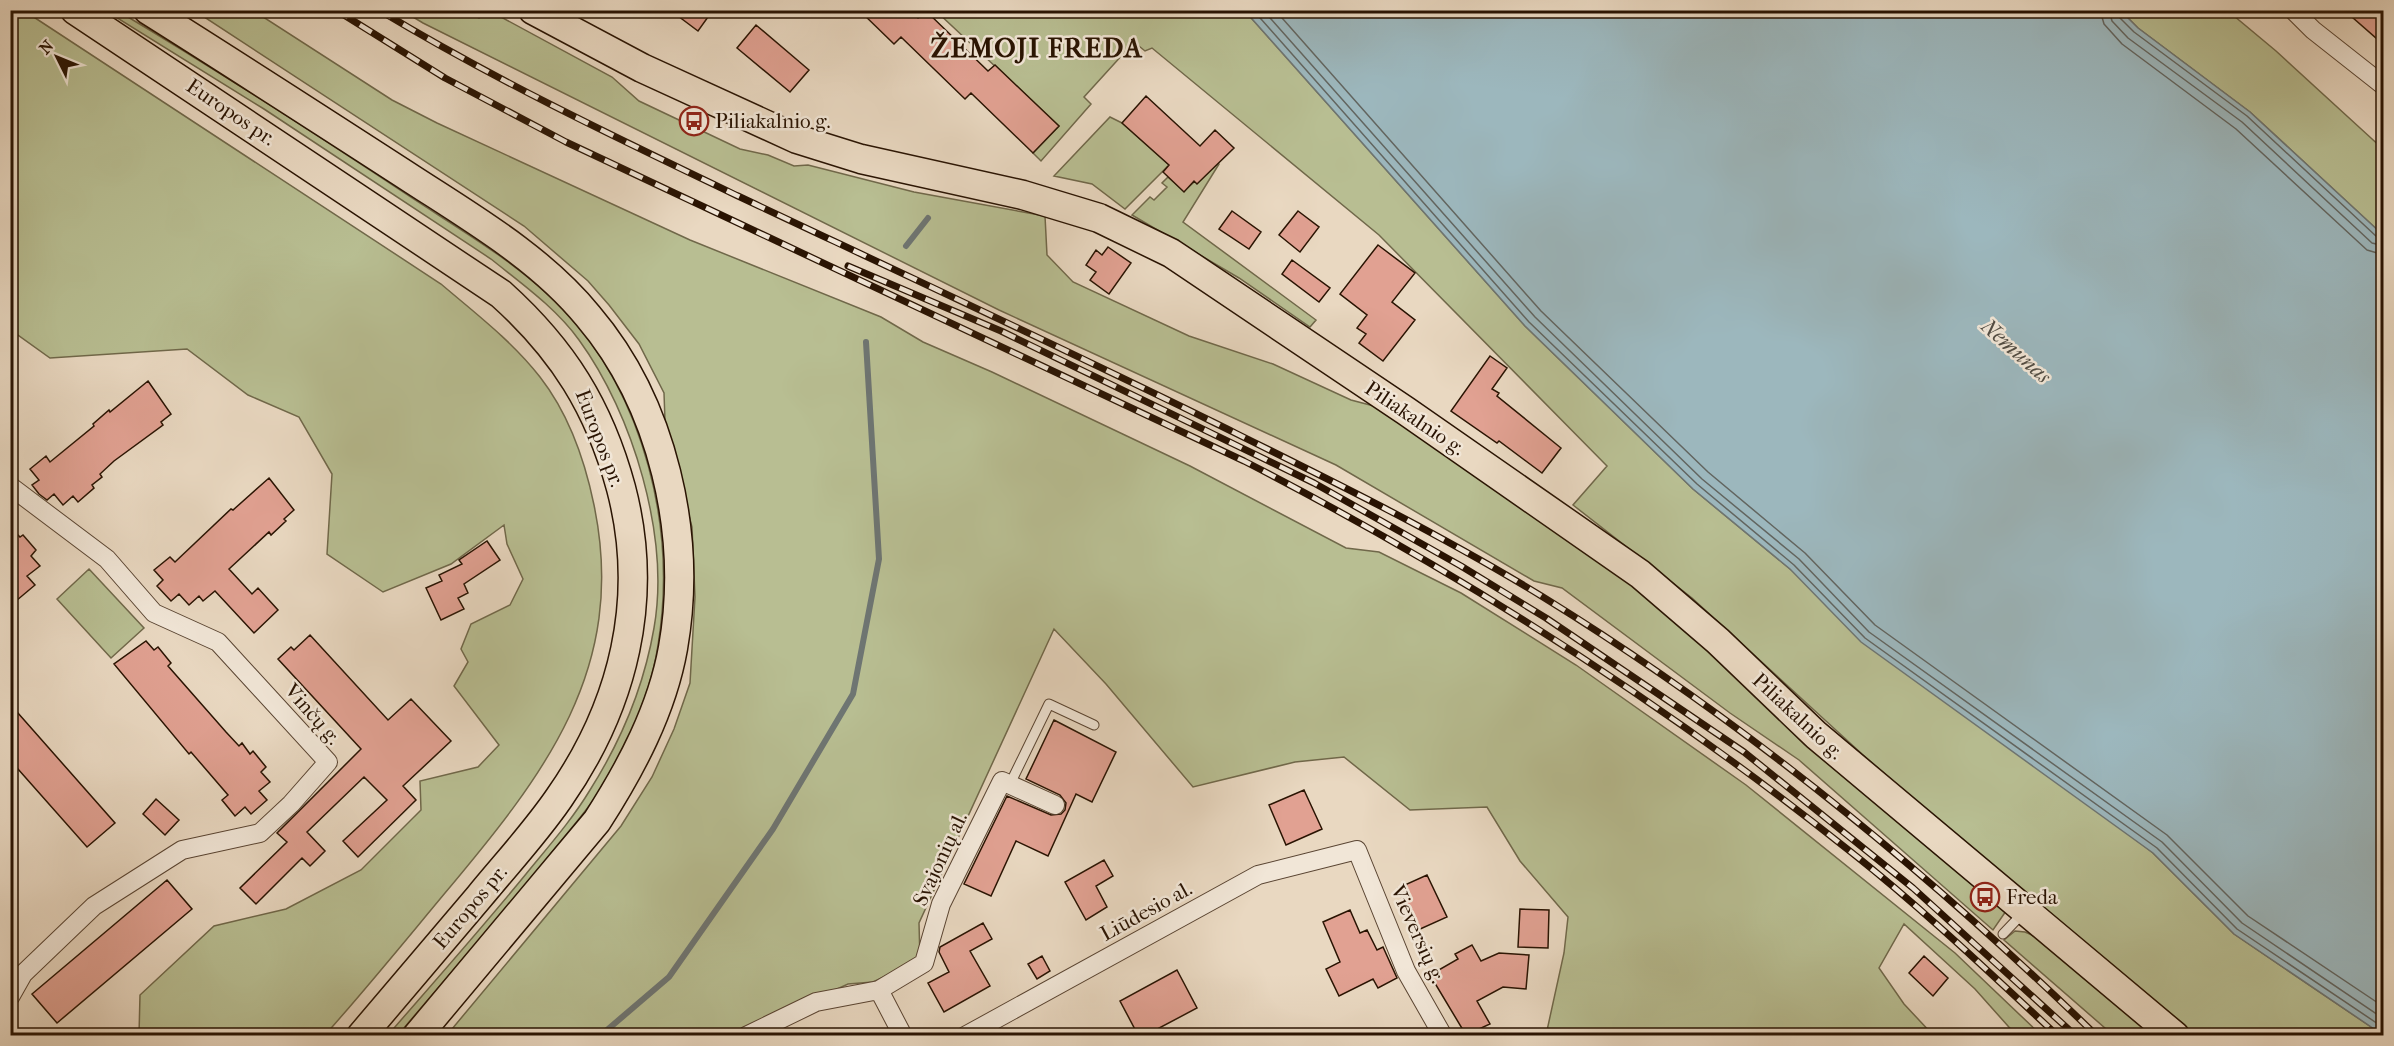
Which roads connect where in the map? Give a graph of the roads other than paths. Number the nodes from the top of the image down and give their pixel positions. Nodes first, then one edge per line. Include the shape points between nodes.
1 (75, 10) edge
2 (148, 10) edge
3 (533, 10) edge
4 (2293, 10) edge
5 (2384, 86) edge
6 (10, 486) edge
7 (1094, 725) dead end
8 (1010, 784) junction
9 (1055, 805) dead end
10 (1357, 850) joint
11 (2026, 910) junction
12 (2003, 934) dead end
13 (879, 990) junction
14 (10, 997) edge
15 (362, 1035) edge
16 (417, 1035) edge
17 (746, 1035) edge
18 (903, 1035) edge
19 (966, 1035) edge
20 (1443, 1035) edge
21 (2175, 1035) edge

1 - 15 main road, Europos pr. via 501,294 555,348 579,383 613,459 625,504 634,568 626,648 595,739 560,798
2 - 16 main road, Europos pr. via 467,215 556,283 588,316 618,357 656,441 669,488 678,537 679,585 673,648 647,731 597,821
3 - 11 main road, Piliakalnio g. via 642,68 798,139 861,159 1023,195 1099,218 1171,253 1416,417 1640,574 1718,641 1816,735
4 - 5 street
6 - 14 street, Vinčų g. via 107,559 154,613 218,642 328,762 260,834 182,850 94,906 22,974
7 - 8 lane via 1049,704
8 - 9 street
8 - 13 street, Svajonių al. via 1002,781 941,904 924,963
10 - 19 street, Liūdesio al. via 1258,875
10 - 20 street, Vieversių g. via 1406,971
11 - 12 lane
11 - 21 main road, Piliakalnio g.
13 - 17 street via 816,1002
13 - 18 street

